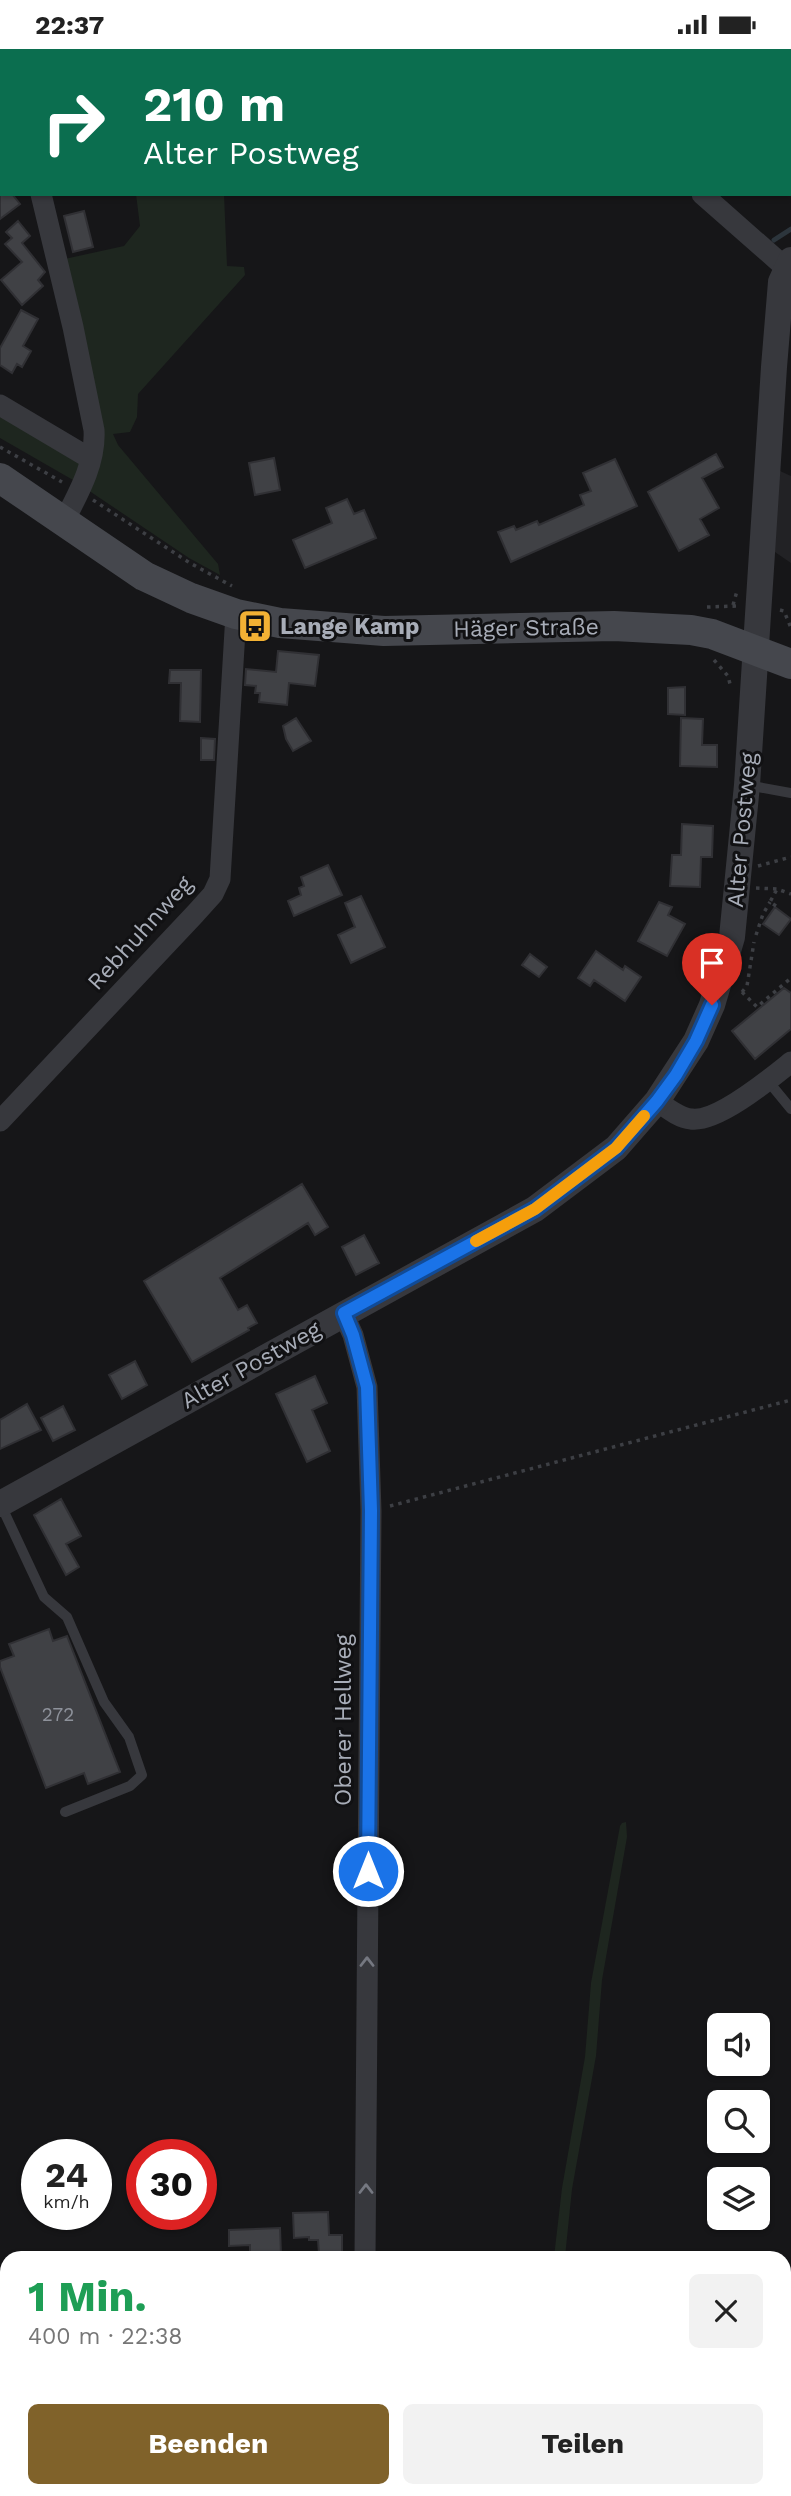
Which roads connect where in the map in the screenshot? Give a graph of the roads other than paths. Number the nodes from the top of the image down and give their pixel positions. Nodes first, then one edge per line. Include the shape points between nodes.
1 (41, 196) edge
2 (704, 196) edge
3 (789, 264) edge
4 (0, 405) edge
5 (91, 459) junction
6 (0, 478) edge
7 (63, 523) junction
8 (236, 601) junction
9 (756, 649) junction
10 (791, 664) edge
11 (747, 785) junction
12 (791, 793) edge
13 (791, 1062) edge
14 (768, 1081) junction
15 (657, 1101) junction
16 (791, 1109) edge
17 (0, 1121) edge
18 (344, 1313) junction
19 (0, 1504) edge
20 (65, 1812) dead end
21 (365, 2251) edge

1 - 5 street via 94,430
2 - 3 street
3 - 9 street, Alter Postweg via 782,282
4 - 5 street
5 - 7 street
6 - 7 main road, Häger Straße
7 - 8 main road, Häger Straße via 144,576 191,598
8 - 9 main road, Häger Straße via 280,623 384,631 614,626 691,630
8 - 17 street, Rebhuhnweg via 223,858 216,886
9 - 10 main road, Häger Straße
9 - 11 street, Alter Postweg
11 - 12 lane
11 - 15 street, Alter Postweg via 731,987 712,1005 696,1041
13 - 14 street
14 - 15 street via 711,1118 691,1119
14 - 16 lane
15 - 18 street, Alter Postweg via 616,1148 535,1209
18 - 19 street, Alter Postweg
21 -> 18 street, Oberer Hellweg via 371,1511 367,1387
19 - 20 lane via 44,1597 67,1617 104,1702 129,1737 142,1775 130,1786

